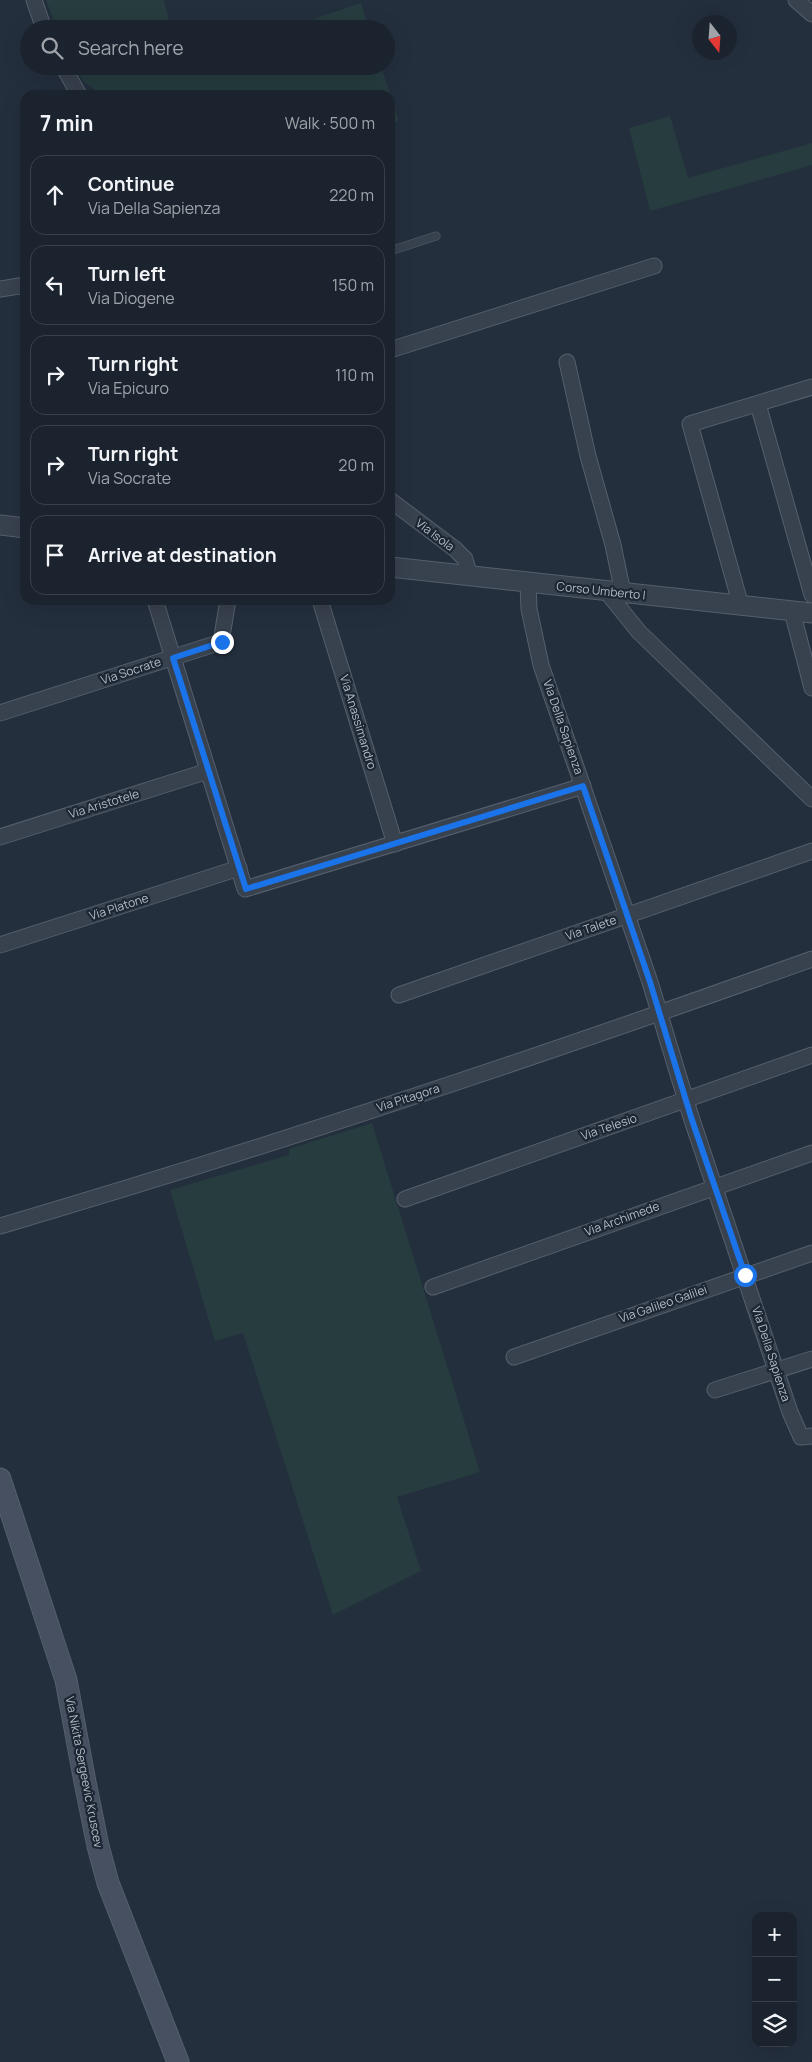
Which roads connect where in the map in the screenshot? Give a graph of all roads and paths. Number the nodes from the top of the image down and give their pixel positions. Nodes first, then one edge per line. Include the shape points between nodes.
1 (34, 0) edge
2 (796, 0) edge
3 (812, 14) edge
4 (41, 20) edge
5 (68, 75) edge
6 (76, 90) edge
7 (436, 236) dead end
8 (395, 249) edge
9 (654, 266) dead end
10 (20, 286) edge
11 (0, 289) edge
12 (395, 348) edge
13 (566, 362) dead end
14 (812, 387) edge
15 (758, 404) junction
16 (395, 504) edge
17 (0, 525) edge
18 (20, 527) edge
19 (395, 568) edge
20 (470, 576) junction
21 (528, 583) junction
22 (615, 592) junction
23 (812, 595) edge
24 (157, 605) edge
25 (227, 605) edge
26 (322, 605) edge
27 (741, 606) junction
28 (792, 611) junction
29 (812, 613) edge
30 (173, 658) junction
31 (812, 688) edge
32 (0, 713) edge
33 (208, 771) junction
34 (583, 786) junction
35 (812, 799) edge
36 (0, 837) edge
37 (395, 844) junction
38 (812, 851) edge
39 (239, 868) junction
40 (627, 916) junction
41 (0, 946) edge
42 (812, 959) edge
43 (399, 995) dead end
44 (660, 1014) junction
45 (812, 1055) edge
46 (686, 1100) junction
47 (812, 1153) edge
48 (715, 1187) junction
49 (405, 1199) dead end
50 (0, 1226) edge
51 (812, 1253) edge
52 (745, 1275) junction
53 (433, 1287) dead end
54 (514, 1357) dead end
55 (812, 1359) edge
56 (777, 1370) junction
57 (715, 1390) dead end
58 (807, 1437) edge
59 (0, 1479) edge
60 (178, 2062) edge

1 - 4 street
2 - 3 street
5 - 6 street
7 - 8 lane
9 - 12 street
10 - 11 street
13 - 22 street via 613,545
14 - 15 street
15 - 23 street
15 - 27 street via 690,424
16 - 20 street, Via Isola via 455,549 465,559
17 - 18 street
19 - 20 street, Corso Umberto I
20 - 21 street, Corso Umberto I
21 - 22 street, Corso Umberto I
21 - 34 street, Via Della Sapienza via 529,609 541,666
22 - 27 street, Corso Umberto I
22 - 35 street via 639,632
24 - 30 street
25 - 30 street, Via Socrate via 222,642
26 - 37 street, Via Anassimandro
27 - 28 street, Corso Umberto I
28 - 29 street, Corso Umberto I
28 - 31 street
30 - 32 street, Via Socrate
30 - 33 street
33 - 36 street, Via Aristotele
33 - 39 street
34 - 37 street
34 - 40 street, Via Della Sapienza
37 - 39 street via 246,889
38 - 40 street, Via Talete
39 - 41 street, Via Platone
40 - 43 street, Via Talete
40 - 44 street, Via Della Sapienza
42 - 44 street, Via Pitagora
44 - 46 street, Via Della Sapienza
44 - 50 street, Via Pitagora via 152,1182
45 - 46 street, Via Telesio
46 - 48 street, Via Della Sapienza
46 - 49 street, Via Telesio
47 - 48 street, Via Archimede
48 - 52 street, Via Della Sapienza
48 - 53 street, Via Archimede
51 - 52 street, Via Galileo Galilei
52 - 54 street, Via Galileo Galilei
52 - 56 street, Via Della Sapienza
55 - 56 street
56 - 57 street
56 - 58 street, Via Della Sapienza via 790,1412
59 - 60 main road, Via Nikita Sergeevic Kruscev via 66,1680 108,1883

